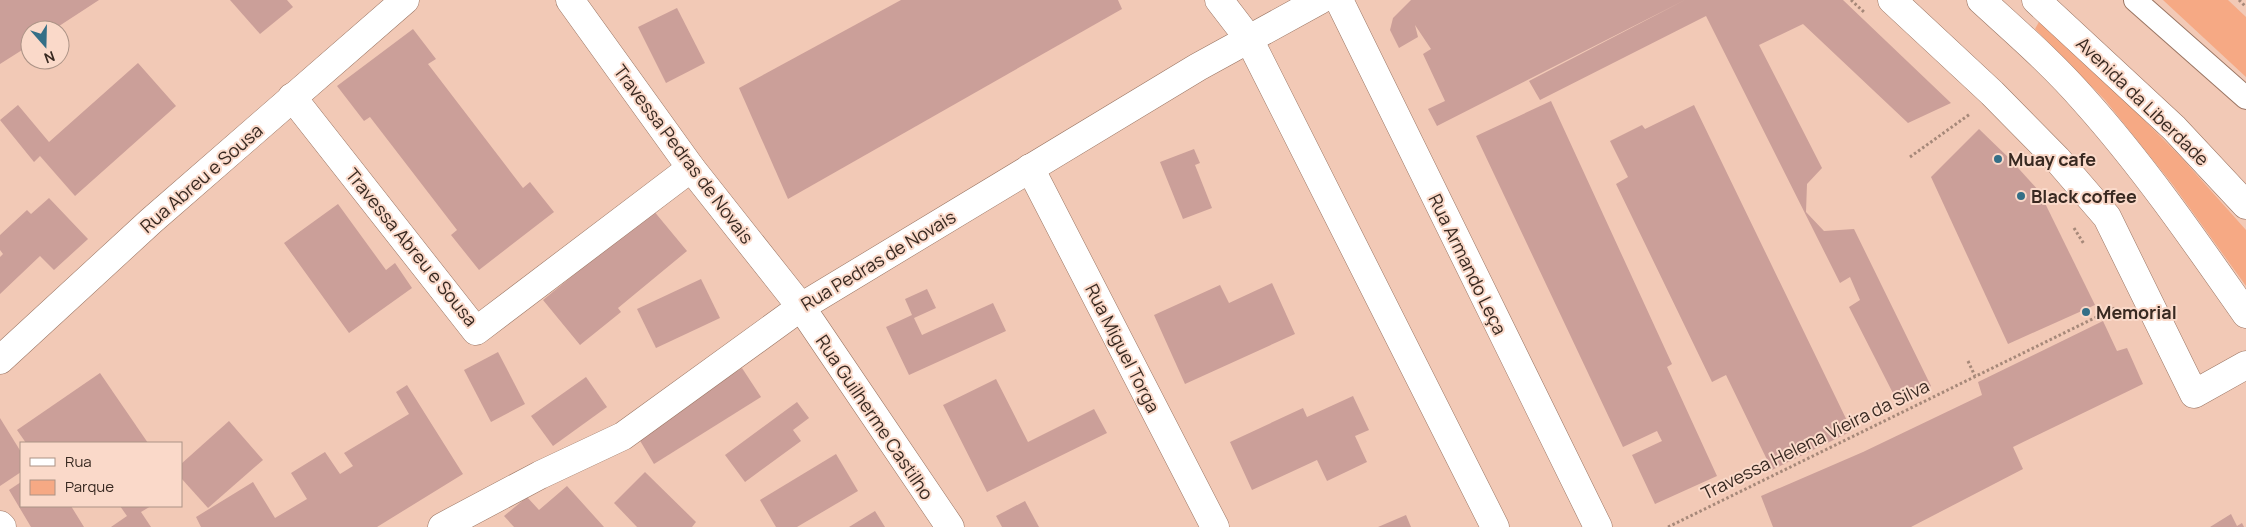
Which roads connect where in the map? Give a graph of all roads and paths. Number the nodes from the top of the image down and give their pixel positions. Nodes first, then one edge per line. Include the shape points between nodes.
1 (405, 0) edge
2 (570, 0) edge
3 (1219, 0) edge
4 (1320, 0) edge
5 (1339, 0) edge
6 (1851, 0) edge
7 (1892, 0) edge
8 (1981, 0) edge
9 (2036, 0) edge
10 (2135, 0) edge
11 (2238, 0) edge
12 (2246, 7) edge
13 (1865, 13) dead end
14 (1249, 39) junction
15 (292, 97) junction
16 (2246, 98) edge
17 (1965, 107) dead end
18 (1971, 113) junction
19 (1978, 120) dead end
20 (1910, 157) dead end
21 (692, 168) junction
22 (1030, 168) junction
23 (2246, 205) edge
24 (2070, 222) dead end
25 (2086, 246) dead end
26 (801, 307) junction
27 (2246, 314) edge
28 (2122, 315) dead end
29 (0, 360) edge
30 (1968, 361) dead end
31 (2246, 365) edge
32 (1975, 376) junction
33 (442, 527) edge
34 (950, 527) edge
35 (1215, 527) edge
36 (1496, 527) edge
37 (1598, 527) edge
38 (1668, 527) edge

1 - 15 street, Rua Abreu e Sousa
2 - 21 street, Travessa Pedras de Novais
3 - 14 street
4 - 14 street, Rua Pedras de Novais
5 - 37 street, Rua Armando Leça
6 - 13 path
7 - 31 street via 1992,93 2057,159 2107,217 2194,394
8 - 27 street via 2086,101 2144,172
9 - 23 street, Avenida da Liberdade via 2174,128
10 - 16 street
11 - 12 path
14 - 22 street, Rua Pedras de Novais
14 - 36 street
15 - 21 street, Travessa Abreu e Sousa via 476,331
15 - 29 street, Rua Abreu e Sousa
17 - 18 path
18 - 19 path
18 - 20 path
21 - 26 street, Travessa Pedras de Novais
22 - 26 street, Rua Pedras de Novais
22 - 35 street, Rua Miguel Torga
24 - 25 path
26 - 33 street, Rua Pedras de Novais via 623,436
26 - 34 street, Rua Guilherme Castilho
28 - 32 path, Travessa Helena Vieira da Silva via 2119,306
30 - 32 path
32 - 38 path, Travessa Helena Vieira da Silva

